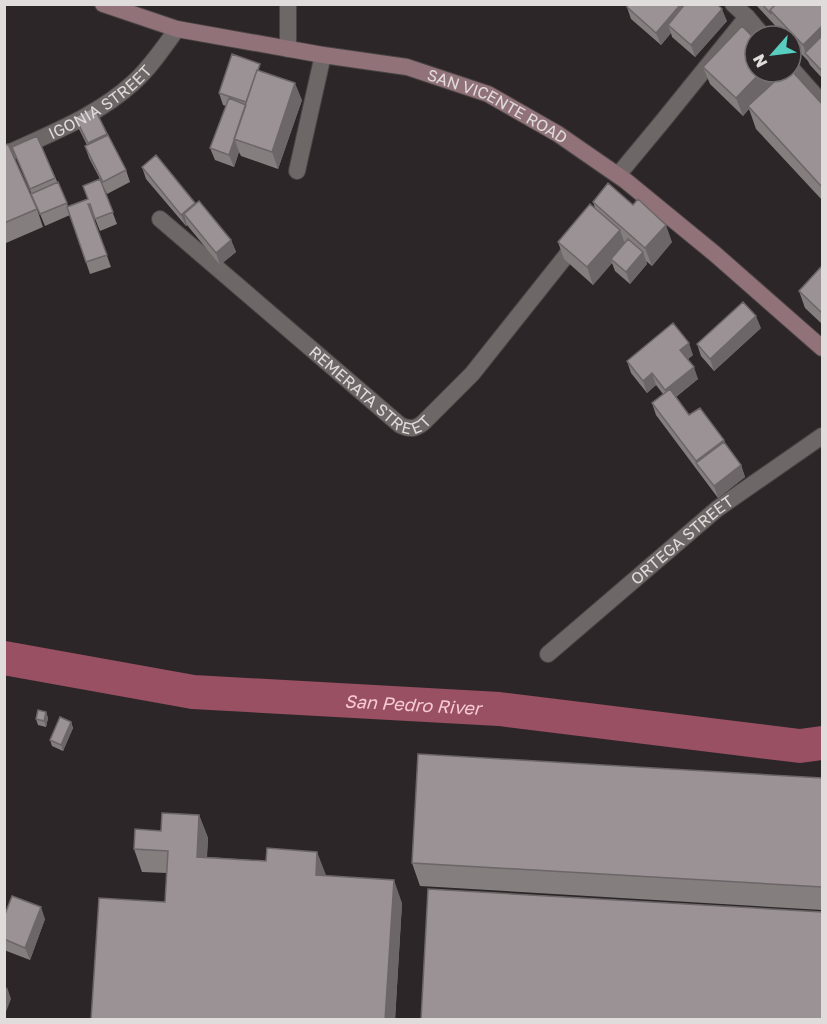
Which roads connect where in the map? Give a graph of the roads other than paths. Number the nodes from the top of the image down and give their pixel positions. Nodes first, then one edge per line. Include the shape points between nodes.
1 (103, 4) edge
2 (288, 4) edge
3 (733, 4) edge
4 (747, 17) junction
5 (753, 24) edge
6 (177, 29) junction
7 (288, 49) junction
8 (323, 55) junction
9 (803, 82) edge
10 (822, 103) edge
11 (4, 154) edge
12 (297, 171) dead end
13 (621, 182) junction
14 (160, 219) dead end
15 (589, 227) edge
16 (822, 348) edge
17 (822, 436) edge
18 (548, 654) dead end

1 - 6 main road, SAN VICENTE ROAD
2 - 7 street
3 - 4 street
4 - 5 street
4 - 13 street via 662,122
6 - 7 main road, SAN VICENTE ROAD
6 - 11 street, IGONIA STREET via 124,91 93,112
7 - 8 main road, SAN VICENTE ROAD
8 - 12 street
8 - 13 main road, SAN VICENTE ROAD via 407,67 488,94 558,134
9 - 10 street
13 - 16 main road, SAN VICENTE ROAD via 715,254
14 - 15 street, REMERATA STREET via 400,425 413,429 472,374
17 - 18 street, ORTEGA STREET via 717,509

